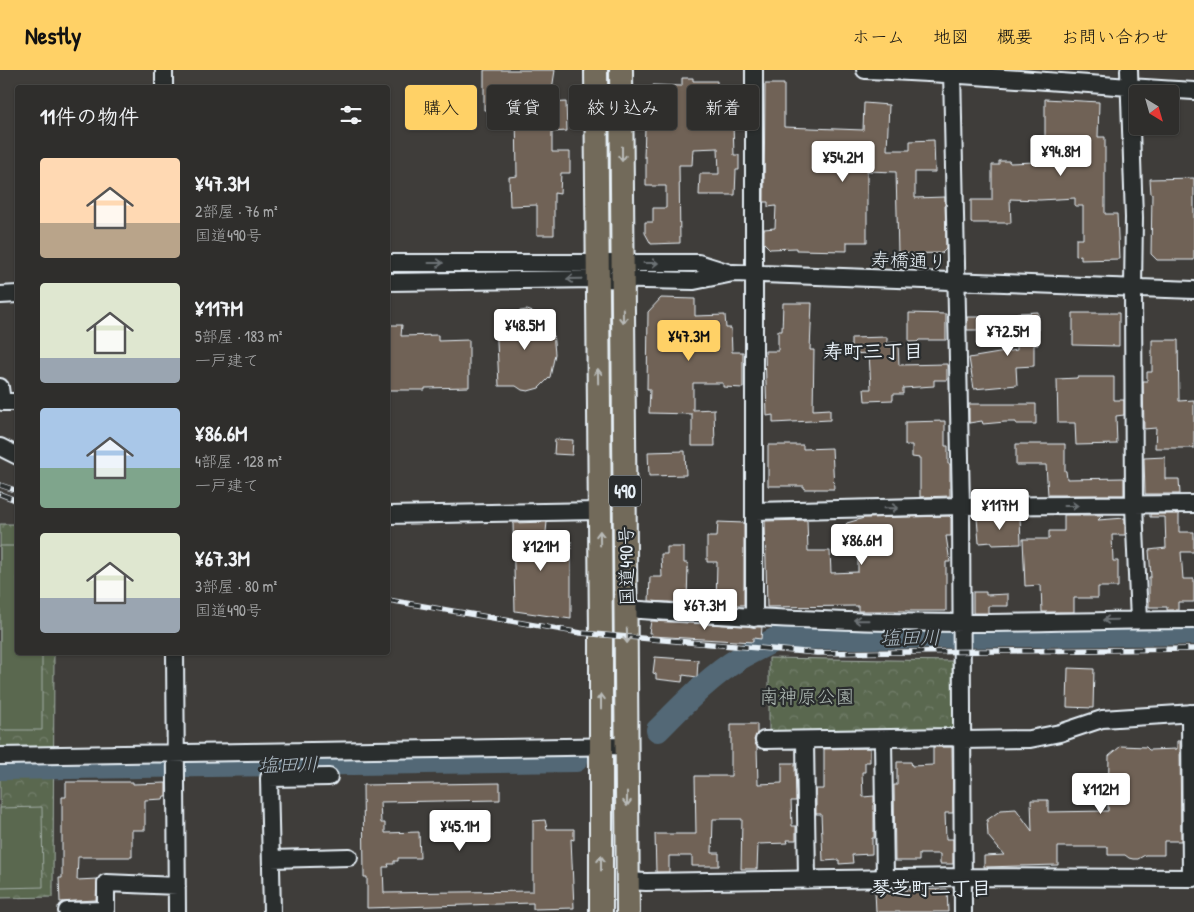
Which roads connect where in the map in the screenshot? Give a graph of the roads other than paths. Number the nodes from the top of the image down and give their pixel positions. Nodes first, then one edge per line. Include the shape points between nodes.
1 (164, 70) edge
2 (596, 70) edge
3 (621, 70) edge
4 (754, 70) edge
5 (865, 70) edge
6 (1129, 70) edge
7 (952, 72) edge
8 (164, 85) edge
9 (1130, 85) edge
10 (1129, 88) edge
11 (1179, 90) edge
12 (1194, 91) edge
13 (1131, 135) edge
14 (390, 263) edge
15 (597, 271) junction
16 (622, 271) junction
17 (754, 274) junction
18 (390, 282) edge
19 (956, 282) junction
20 (1132, 288) junction
21 (1194, 290) edge
22 (15, 294) edge
23 (0, 295) edge
24 (0, 387) edge
25 (15, 402) edge
26 (0, 447) edge
27 (15, 454) edge
28 (1194, 504) edge
29 (960, 506) junction
30 (1134, 506) junction
31 (600, 511) junction
32 (755, 511) junction
33 (390, 516) edge
34 (626, 609) junction
35 (754, 618) junction
36 (1139, 620) junction
37 (1194, 620) edge
38 (962, 632) junction
39 (175, 655) edge
40 (1192, 713) edge
41 (883, 739) junction
42 (764, 740) dead end
43 (805, 740) junction
44 (963, 740) junction
45 (601, 746) junction
46 (627, 746) junction
47 (0, 756) edge
48 (176, 756) junction
49 (329, 777) dead end
50 (349, 857) dead end
51 (271, 859) junction
52 (963, 877) junction
53 (1193, 878) edge
54 (885, 879) junction
55 (807, 880) junction
56 (628, 881) junction
57 (177, 886) junction
58 (67, 911) dead end
59 (177, 912) edge
60 (272, 912) edge
61 (601, 912) edge
62 (628, 912) edge
63 (964, 912) edge

1 - 8 street
2 - 15 highway, 国道490号 / 490
3 -> 16 highway, 国道490号 / 490
4 - 17 street
5 - 7 street
6 - 9 street
7 - 10 street
7 - 19 street
11 - 12 street
13 - 20 street
14 -> 15 street
15 - 16 street, 寿橋通り
15 -> 18 street
31 -> 15 highway, 国道490号 / 490
16 - 17 street, 寿橋通り via 698,263 733,273
16 -> 34 highway, 国道490号 / 490
17 - 19 street, 寿橋通り
17 - 32 street
19 - 20 street, 寿橋通り
19 - 29 street
20 - 21 street, 寿橋通り
20 - 30 street
22 - 23 street
24 - 25 street via 2,402
26 - 27 street
28 - 30 street
29 -> 30 street
32 -> 29 street
29 - 38 street
30 - 36 street
31 - 33 street
45 -> 31 highway, 国道490号 / 490
32 - 35 street
34 - 35 street
34 -> 46 highway, 国道490号 / 490
38 -> 35 street
36 - 37 street
36 -> 38 street
38 - 44 street
39 - 48 street
40 - 44 street via 1102,719 1030,739
40 - 53 street
41 - 43 street
41 - 44 street via 953,737
41 - 54 street
42 - 43 street
43 - 55 street
44 - 52 street
45 - 46 street
45 - 48 street
61 -> 45 highway, 国道490号 / 490
46 -> 56 highway, 国道490号 / 490
47 - 48 street
48 - 57 street
49 - 51 street via 269,778
50 - 51 street
51 - 60 street
52 - 53 street
52 - 54 street
52 - 63 street
54 - 55 street
55 - 56 street
56 - 62 highway, 国道490号 / 490
57 - 58 street via 106,883 106,910
57 - 59 street

